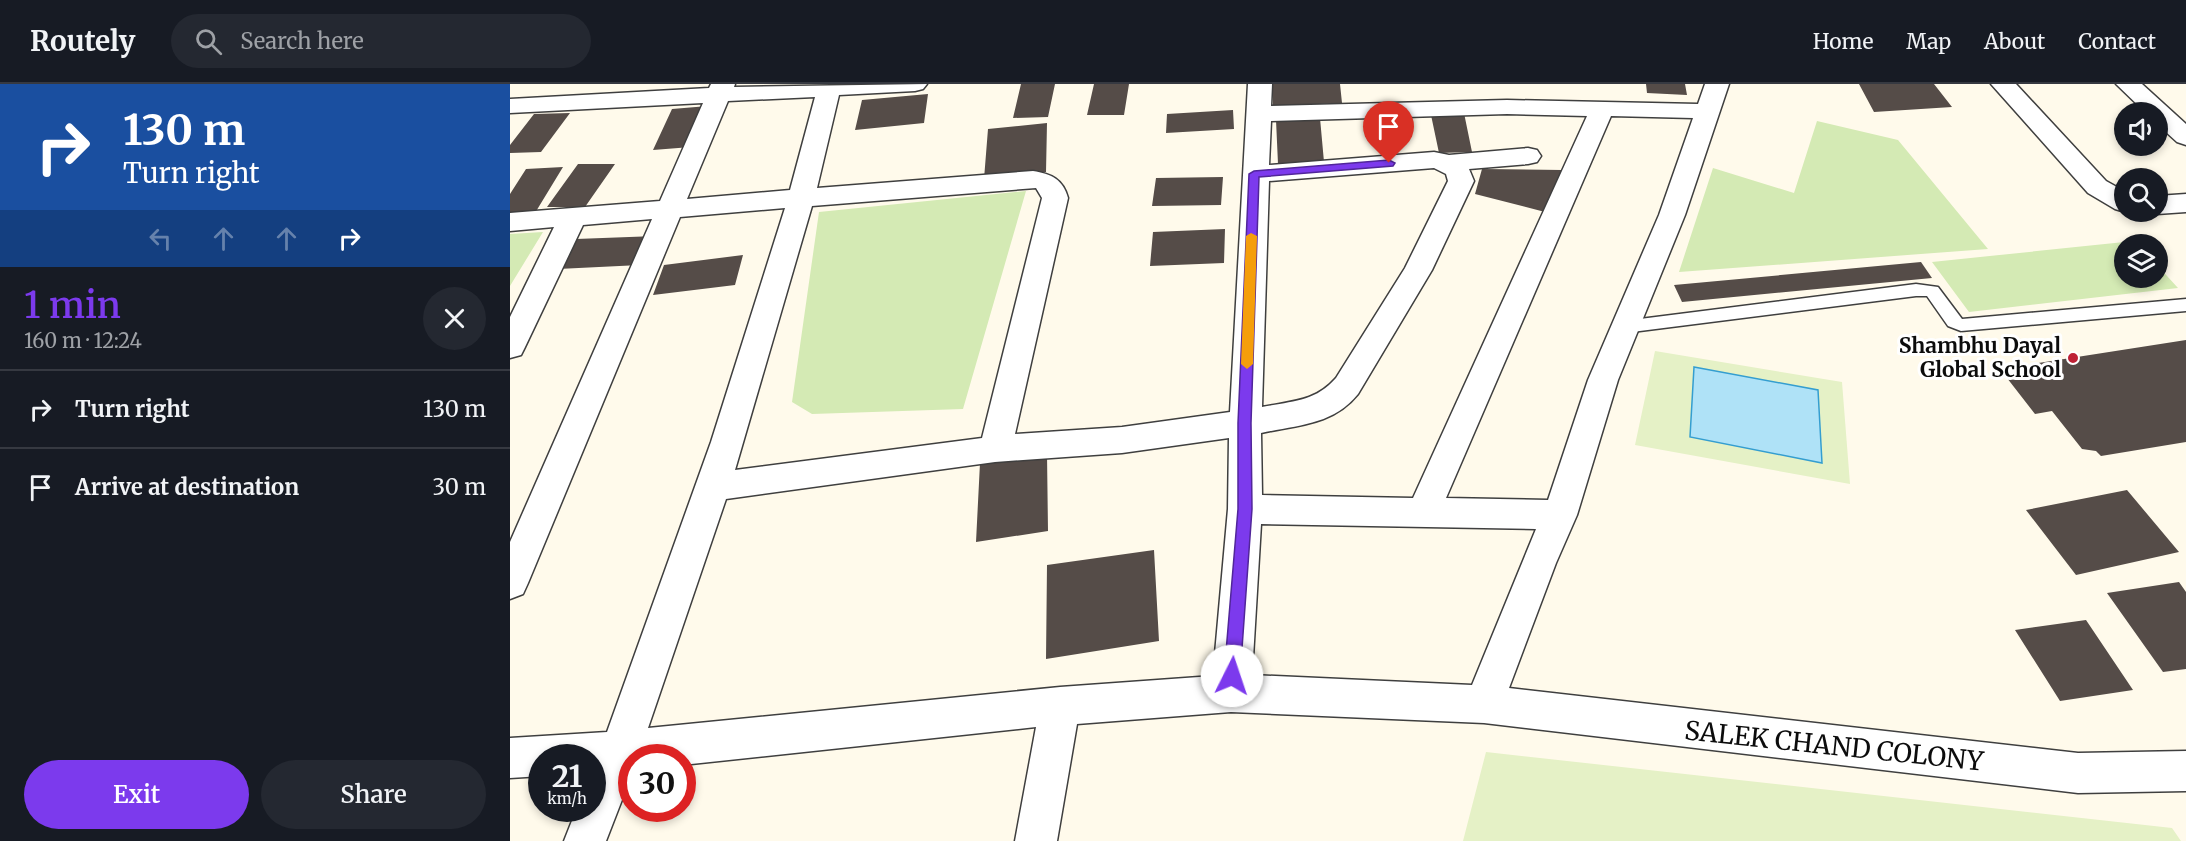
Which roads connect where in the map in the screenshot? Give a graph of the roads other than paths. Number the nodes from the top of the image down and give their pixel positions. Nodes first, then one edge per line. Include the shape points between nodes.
1 (915, 84) edge
2 (1260, 84) edge
3 (2003, 84) edge
4 (2128, 84) edge
5 (829, 87) edge
6 (721, 90) edge
7 (1713, 97) edge
8 (510, 106) edge
9 (1602, 109) junction
10 (1258, 114) junction
11 (2186, 137) edge
12 (1528, 156) dead end
13 (1451, 163) junction
14 (1254, 174) junction
15 (2114, 197) edge
16 (801, 199) junction
17 (2186, 202) edge
18 (2168, 204) edge
19 (671, 209) junction
20 (573, 218) junction
21 (510, 222) edge
22 (2186, 305) edge
23 (1624, 327) junction
24 (510, 347) edge
25 (1245, 423) junction
26 (995, 449) junction
27 (713, 487) junction
28 (1245, 509) junction
29 (1423, 513) junction
30 (1560, 515) junction
31 (510, 583) edge
32 (1231, 693) junction
33 (1484, 704) junction
34 (1060, 706) junction
35 (623, 744) edge
36 (689, 744) edge
37 (618, 751) edge
38 (510, 758) edge
39 (618, 758) edge
40 (2179, 781) edge
41 (585, 841) edge
42 (1036, 841) edge

1 - 5 street
2 - 10 street
3 - 15 street via 2097,188
4 - 11 street
5 - 6 street
5 - 16 street
6 - 8 street
6 - 19 street
7 - 9 street
7 - 23 street via 1672,215
9 - 10 street via 1507,107
9 - 29 street
10 - 14 street
12 - 13 street
13 - 14 street via 1434,160
13 - 25 street via 1461,180 1418,270 1347,386 1322,408
14 - 25 street
16 - 19 street
16 - 26 street via 1033,179 1045,181 1053,189 1055,198
16 - 27 street
17 - 18 street
19 - 20 street
19 - 31 street
20 - 21 street
20 - 24 street
22 - 23 lane via 1960,325 1932,291 1916,290
23 - 30 street
25 - 26 street via 1122,440
25 - 28 street
26 - 27 street
27 - 35 street
28 - 29 street
28 - 32 street
29 - 30 street
30 - 33 street
32 - 33 street, SALEK CHAND COLONY
32 - 34 street, SALEK CHAND COLONY
33 - 40 street, SALEK CHAND COLONY via 2078,773
34 - 36 street, SALEK CHAND COLONY
34 - 42 street
37 - 38 street, SALEK CHAND COLONY
39 - 41 street

